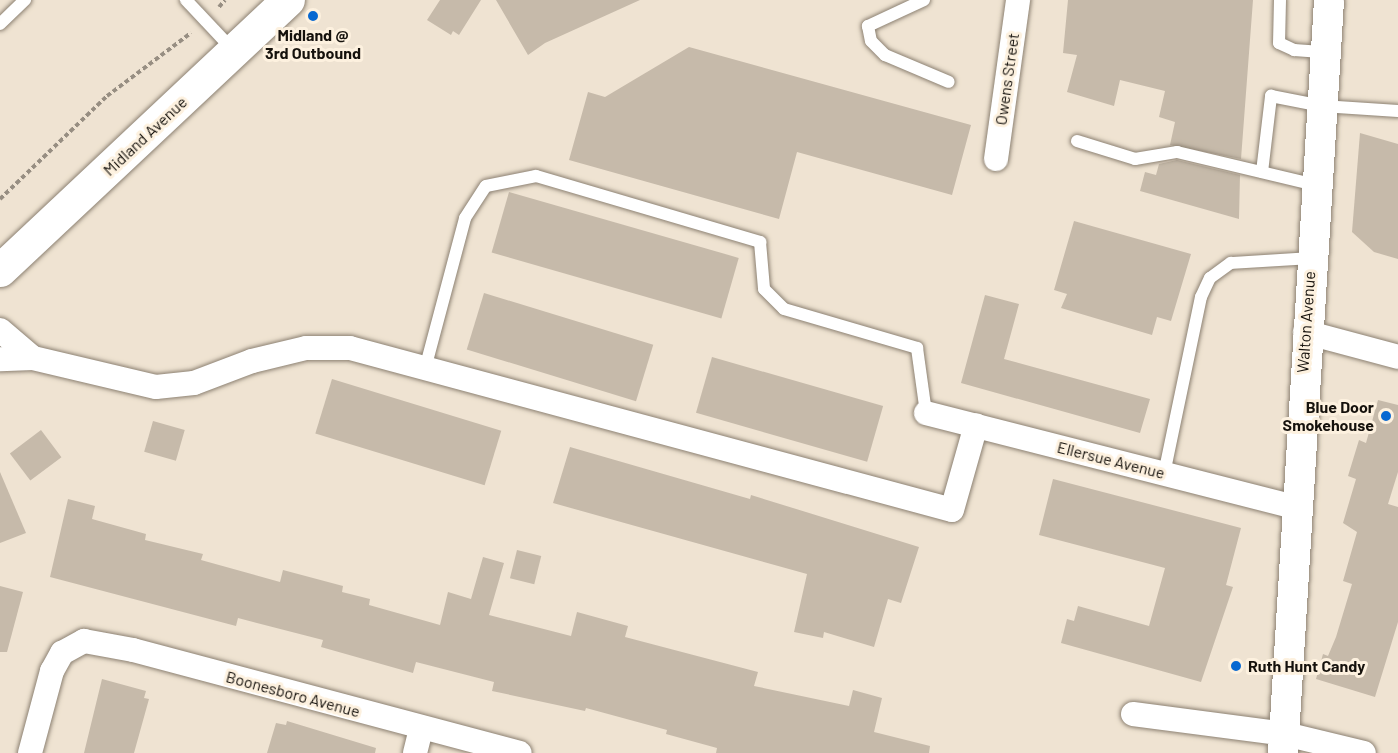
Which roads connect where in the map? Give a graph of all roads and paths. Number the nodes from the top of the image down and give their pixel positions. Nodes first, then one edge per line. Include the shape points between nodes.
1 (25, 0) edge
2 (186, 0) edge
3 (225, 0) edge
4 (288, 0) edge
5 (924, 0) edge
6 (1018, 0) edge
7 (1280, 0) edge
8 (1329, 0) edge
9 (217, 9) dead end
10 (0, 24) edge
11 (191, 33) dead end
12 (235, 52) junction
13 (1325, 52) junction
14 (949, 82) dead end
15 (1322, 106) junction
16 (1398, 109) edge
17 (1077, 141) dead end
18 (996, 159) dead end
19 (1262, 172) junction
20 (1316, 184) junction
21 (0, 200) edge
22 (1310, 258) junction
23 (0, 270) edge
24 (0, 330) edge
25 (1305, 332) junction
26 (1398, 357) edge
27 (33, 358) junction
28 (0, 359) edge
29 (426, 365) junction
30 (926, 413) joint
31 (976, 425) junction
32 (1164, 474) junction
33 (1296, 507) junction
34 (1133, 714) dead end
35 (421, 729) junction
36 (1284, 744) edge
37 (30, 753) edge
38 (415, 753) edge
39 (519, 753) edge
40 (1364, 753) edge

1 - 10 lane
2 - 12 lane
3 - 9 path
4 - 12 main road, Midland Avenue
5 - 14 lane via 868,26 871,41 885,55
6 - 18 street, Owens Street
7 - 13 lane via 1279,43 1294,51
8 - 13 street, Walton Avenue
11 - 21 path via 107,96
12 - 23 main road, Midland Avenue
13 - 15 street, Walton Avenue
15 - 16 lane
15 - 19 lane via 1271,96
15 - 20 street, Walton Avenue
17 - 19 lane via 1135,159 1177,152
19 - 20 lane
20 - 22 street, Walton Avenue
22 - 25 street, Walton Avenue
22 - 32 lane via 1231,263 1210,278 1201,297
24 - 27 street
25 - 26 street
25 - 33 street, Walton Avenue
27 - 28 street
27 - 29 street via 156,387 194,383 252,361 306,348 350,348
29 - 30 lane via 465,218 486,186 536,176 760,242 764,289 783,309 917,348
29 - 31 street via 952,510
30 - 31 street, Ellersue Avenue
31 - 32 street, Ellersue Avenue
32 - 33 street, Ellersue Avenue
33 - 36 street, Walton Avenue
34 - 36 street
35 - 37 street, Boonesboro Avenue via 133,650 84,641 68,647 52,671
35 - 38 street
35 - 39 street, Boonesboro Avenue
36 - 40 street

